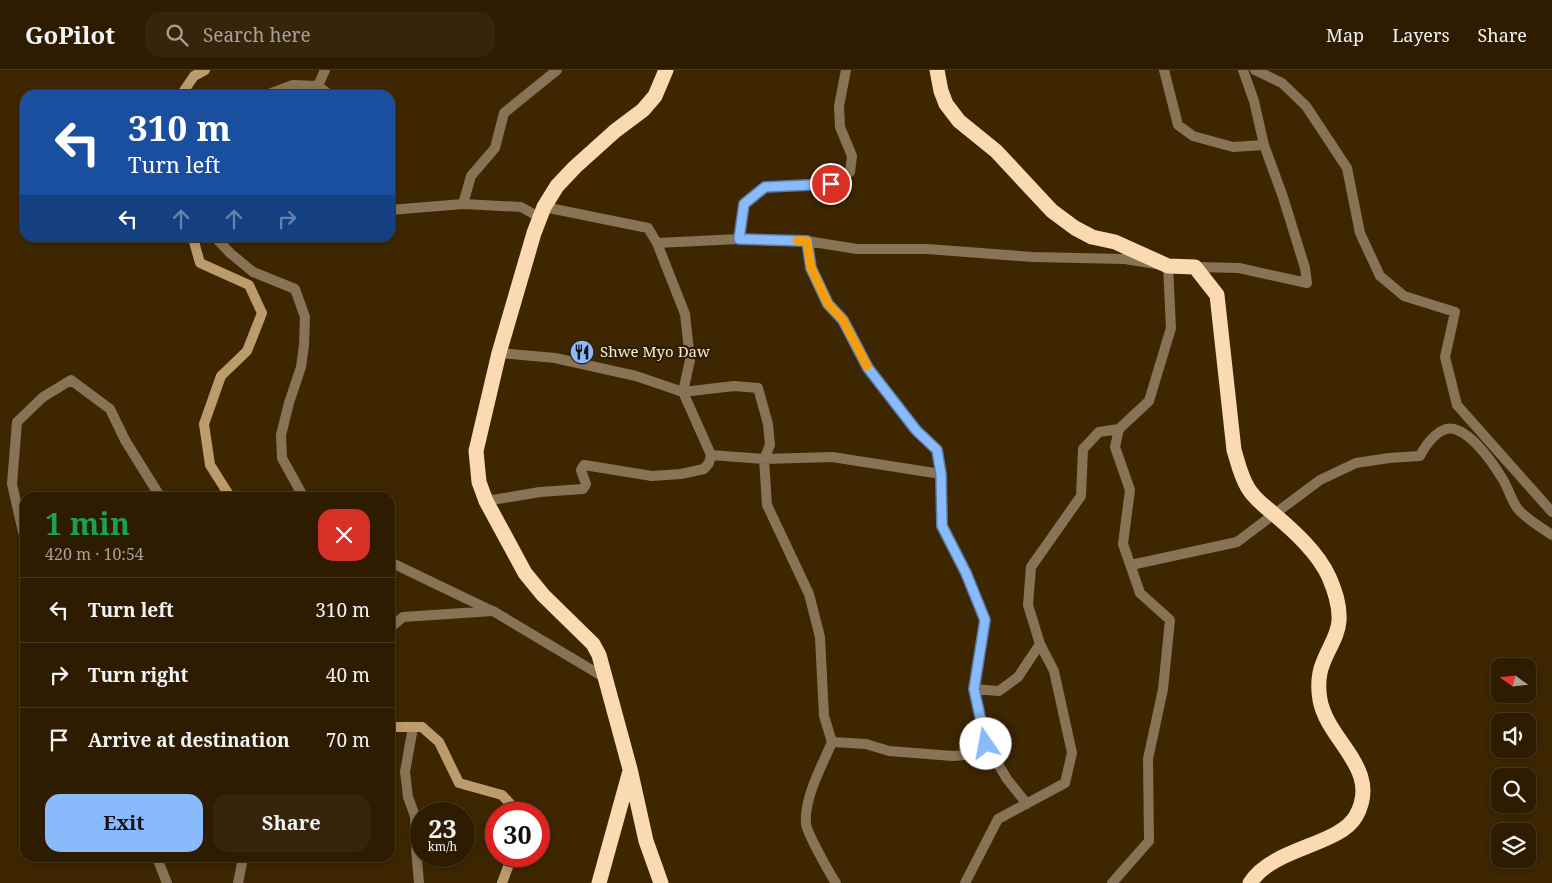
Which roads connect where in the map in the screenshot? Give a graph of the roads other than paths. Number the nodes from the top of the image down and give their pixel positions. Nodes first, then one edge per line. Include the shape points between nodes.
1 (206, 70) edge
2 (325, 70) edge
3 (557, 70) edge
4 (666, 70) edge
5 (846, 70) edge
6 (937, 70) edge
7 (1164, 70) edge
8 (1243, 70) edge
9 (1255, 70) edge
10 (318, 86) junction
11 (184, 90) edge
12 (280, 90) edge
13 (323, 90) edge
14 (1264, 145) junction
15 (463, 204) junction
16 (395, 210) edge
17 (542, 212) junction
18 (739, 239) junction
19 (807, 241) junction
20 (194, 242) edge
21 (220, 242) edge
22 (657, 243) junction
23 (1168, 266) junction
24 (1195, 267) junction
25 (500, 353) junction
26 (683, 392) junction
27 (1120, 429) junction
28 (711, 455) junction
29 (764, 459) junction
30 (941, 474) junction
31 (157, 492) edge
32 (227, 492) edge
33 (301, 492) edge
34 (486, 501) junction
35 (1552, 512) edge
36 (1275, 515) junction
37 (20, 519) edge
38 (1552, 535) edge
39 (395, 564) edge
40 (1131, 565) junction
41 (493, 611) junction
42 (395, 623) edge
43 (1040, 644) junction
44 (607, 679) junction
45 (974, 689) junction
46 (395, 727) edge
47 (413, 727) junction
48 (832, 742) junction
49 (986, 744) junction
50 (630, 769) junction
51 (509, 802) edge
52 (1027, 804) junction
53 (159, 862) edge
54 (242, 862) edge
55 (508, 867) edge
56 (167, 883) edge
57 (238, 883) edge
58 (419, 883) edge
59 (502, 883) edge
60 (599, 883) edge
61 (661, 883) edge
62 (836, 883) edge
63 (965, 883) edge
64 (1112, 883) edge
65 (1250, 883) edge

1 - 11 street via 194,76
2 - 10 street
3 - 15 street via 504,113 495,148 471,176
4 - 17 highway via 655,96 643,110 574,167 557,186
5 - 18 street via 839,106 840,127 852,156 850,172 831,184 765,187 744,204
6 - 23 highway via 940,91 959,121 996,151 1052,211 1092,237 1115,242
7 - 14 street via 1178,125 1193,136 1233,148
8 - 14 street
9 - 35 street via 1282,83 1306,106 1347,168 1360,234 1380,276 1404,296 1455,312 1445,357 1457,405
10 - 12 street via 293,85
10 - 13 street
14 - 24 street via 1303,259 1307,282 1239,268
15 - 16 street
15 - 17 street via 521,207
17 - 22 street via 648,228
17 - 25 highway
18 - 19 street
18 - 22 street
19 - 23 street via 857,250 1125,259
19 - 30 street via 811,268 828,304 843,320 868,368 916,430 937,450
20 - 32 street via 200,264 249,285 262,314 246,351 221,376 204,424 210,465
21 - 33 street via 253,272 295,289 305,317 301,367 281,435 282,458
22 - 26 street via 685,314 690,360
23 - 24 highway
23 - 27 street via 1171,328 1149,400
24 - 36 highway via 1217,295 1234,450 1240,470 1248,488
25 - 26 street via 554,358 636,376
25 - 34 highway via 476,451 478,482
26 - 28 street
26 - 29 street via 734,386 758,388 770,445
27 - 40 street via 1115,447 1130,490 1123,544
27 - 43 street via 1099,432 1084,449 1081,496 1031,567 1028,605
28 - 29 street
28 - 34 street via 704,469 681,474 652,476 584,464 581,470 586,484 584,489
29 - 30 street via 832,456
29 - 48 street via 767,504 809,594 820,637 824,716
30 - 45 street via 942,526 985,620
31 - 37 street via 125,440 110,408 71,380 43,397 17,422 12,484
34 - 44 highway via 525,573 543,596 593,644
36 - 38 street via 1320,480 1356,462 1420,456 1436,434 1451,428 1477,444 1501,477 1519,510
36 - 40 street via 1237,542
36 - 65 highway via 1312,551 1328,575 1337,597 1339,622 1320,672 1320,701 1326,719 1348,750 1363,782 1363,799 1352,823 1276,859
39 - 41 street
40 - 64 street via 1140,593 1170,620 1163,689 1148,759 1148,841
41 - 42 street via 403,616
41 - 44 street
43 - 45 street via 1018,678 999,691
43 - 52 street via 1054,670 1072,753 1065,783
44 - 50 highway
45 - 49 street
46 - 47 street
47 - 51 street via 422,727 439,742 459,783 502,795
47 - 58 street via 405,772 408,797 415,816
48 - 49 street via 954,756 978,754
48 - 62 street via 810,793 806,825
49 - 52 street via 1006,779
50 - 60 highway
50 - 61 highway via 646,841
52 - 63 street via 998,819
53 - 56 street
54 - 57 street
55 - 59 street

